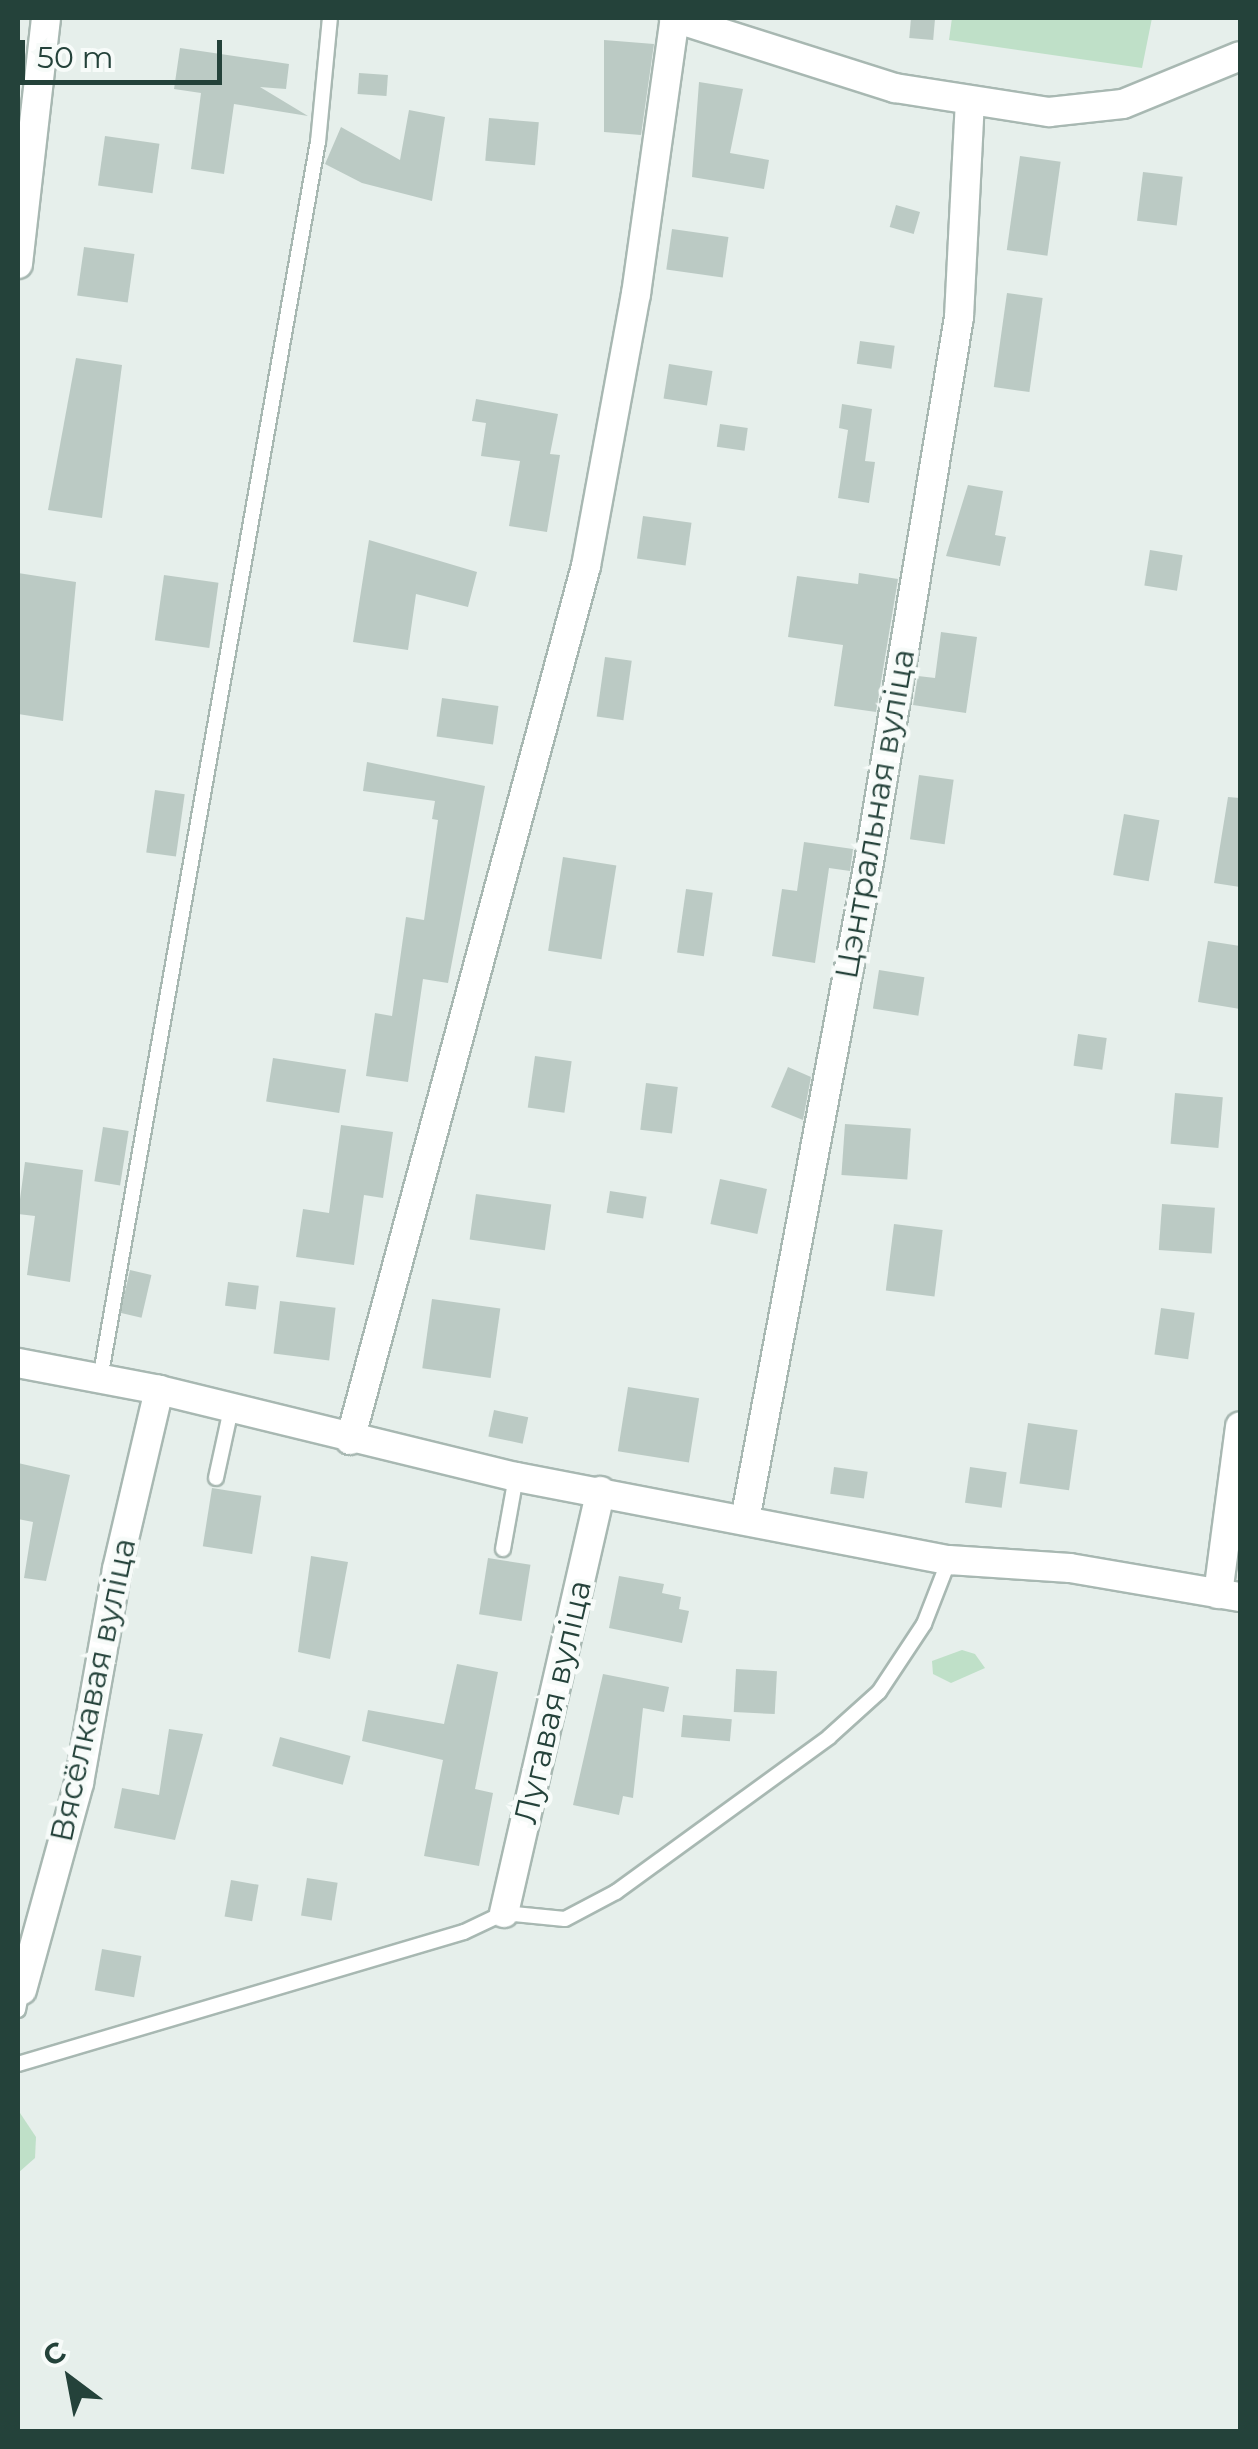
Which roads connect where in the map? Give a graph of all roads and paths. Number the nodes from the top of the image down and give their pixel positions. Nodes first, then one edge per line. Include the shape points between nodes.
1 (46, 18) edge
2 (330, 18) edge
3 (674, 18) edge
4 (1240, 56) edge
5 (970, 103) junction
6 (18, 264) edge
7 (18, 1363) edge
8 (100, 1380) junction
9 (158, 1390) junction
10 (232, 1409) junction
11 (1240, 1426) edge
12 (350, 1440) junction
13 (516, 1477) junction
14 (216, 1478) dead end
15 (600, 1490) junction
16 (745, 1520) junction
17 (503, 1549) dead end
18 (949, 1560) junction
19 (1229, 1596) edge
20 (504, 1913) junction
21 (19, 2000) edge
22 (18, 2064) edge

1 - 6 street
2 - 8 lane via 318,142
3 - 5 street via 895,88
3 - 12 street via 636,294 586,566
4 - 5 street via 1109,108 1049,112
5 - 16 street, Цэнтральная вуліца via 956,336 869,862
7 - 8 street
8 - 9 street
9 - 10 street
9 - 21 street, Вясёлкавая вуліца via 79,1783
10 - 12 street
10 - 14 lane
11 - 19 street
12 - 13 street
13 - 15 street
13 - 17 lane
15 - 16 street
15 - 20 street, Лугавая вуліца
16 - 18 street
18 - 19 street via 1070,1568
18 - 20 lane via 924,1624 888,1678 829,1737 616,1892 565,1919
20 - 22 lane via 464,1932

